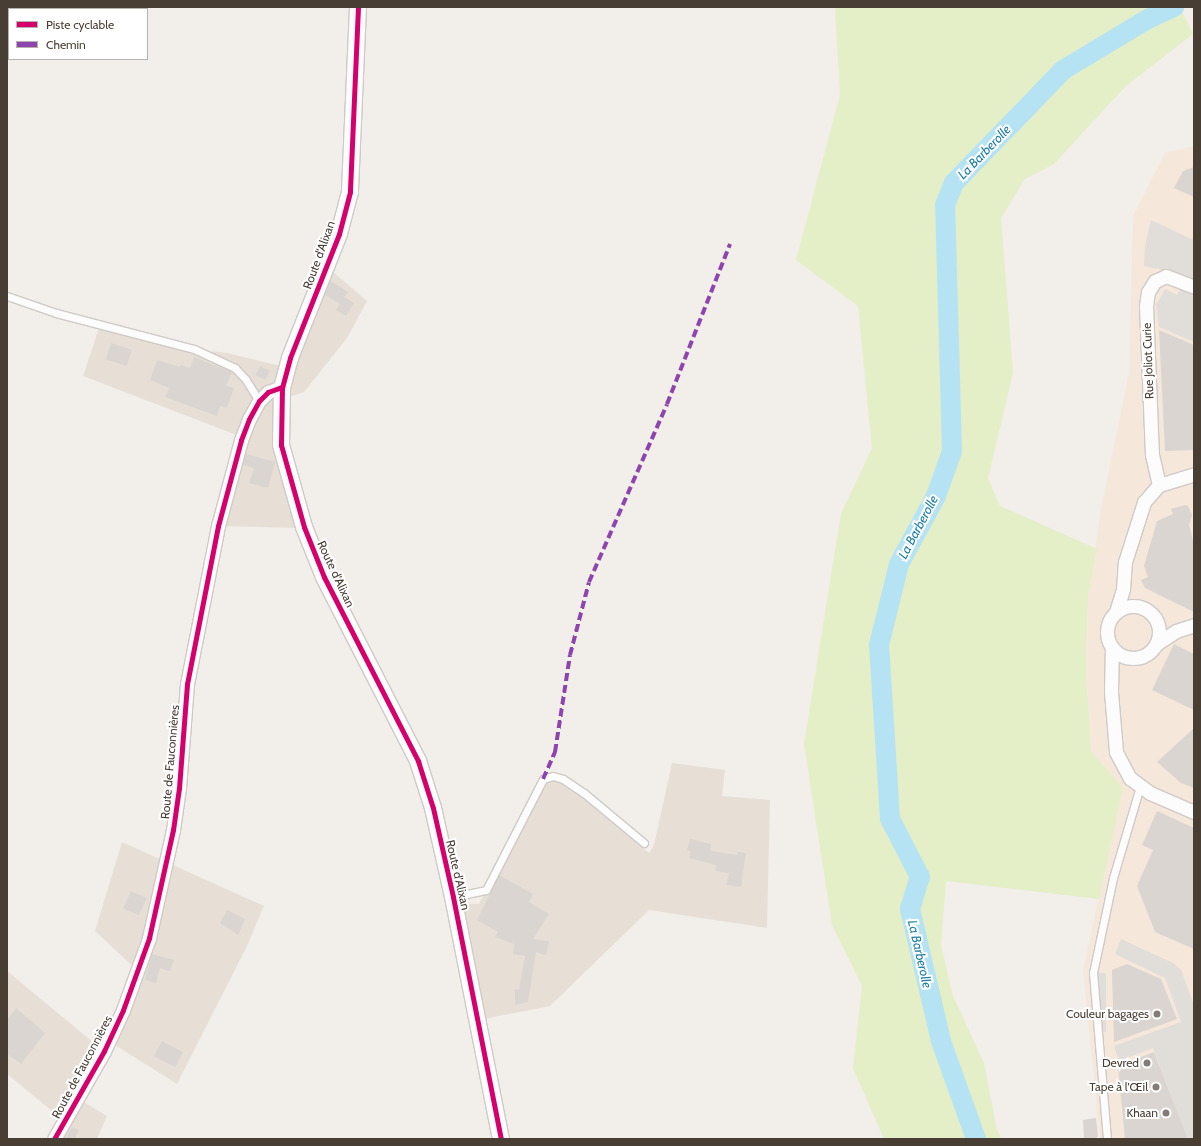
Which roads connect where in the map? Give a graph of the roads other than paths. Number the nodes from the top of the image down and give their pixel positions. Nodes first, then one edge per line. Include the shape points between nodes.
1 (358, 7) edge
2 (1194, 287) edge
3 (7, 296) edge
4 (282, 387) junction
5 (259, 401) junction
6 (1194, 474) edge
7 (1159, 485) junction
8 (1123, 589) junction
9 (1136, 606) junction
10 (1116, 612) junction
11 (1156, 619) junction
12 (1194, 624) edge
13 (1176, 631) junction
14 (1156, 644) junction
15 (1112, 648) junction
16 (1131, 658) junction
17 (1110, 672) junction
18 (1140, 786) junction
19 (1194, 812) edge
20 (644, 843) dead end
21 (453, 897) junction
22 (54, 1139) edge
23 (501, 1139) edge
24 (1107, 1139) edge

1 - 4 street, Route d'Alixan via 350,192 339,234 290,358
2 - 7 street, Rue Joliot Curie via 1166,276 1155,281 1148,292 1146,306 1152,455
3 - 5 lane via 56,313 194,349 235,368
4 - 5 street, Route de Fauconnières via 268,392
4 - 21 street, Route d'Alixan via 281,445 304,527 324,577 418,761 433,808
5 - 22 street, Route de Fauconnières via 241,440 218,526 187,684 173,830 149,938 124,1010
6 - 7 street
7 - 8 street via 1144,502 1125,562
8 - 9 street
8 - 10 street
9 - 10 street via 1125,607
9 - 11 street via 1151,612
10 - 15 street via 1107,629
11 - 13 street
11 - 14 street via 1159,631
12 - 13 street
13 - 14 street
14 - 16 street via 1146,655
15 - 16 street
15 - 17 street
16 - 17 street
17 - 18 street via 1116,752 1130,778
18 - 19 street
18 - 24 lane via 1113,878 1093,973
20 - 21 lane via 563,778 553,776 543,779 486,890
21 - 23 street, Route d'Alixan

